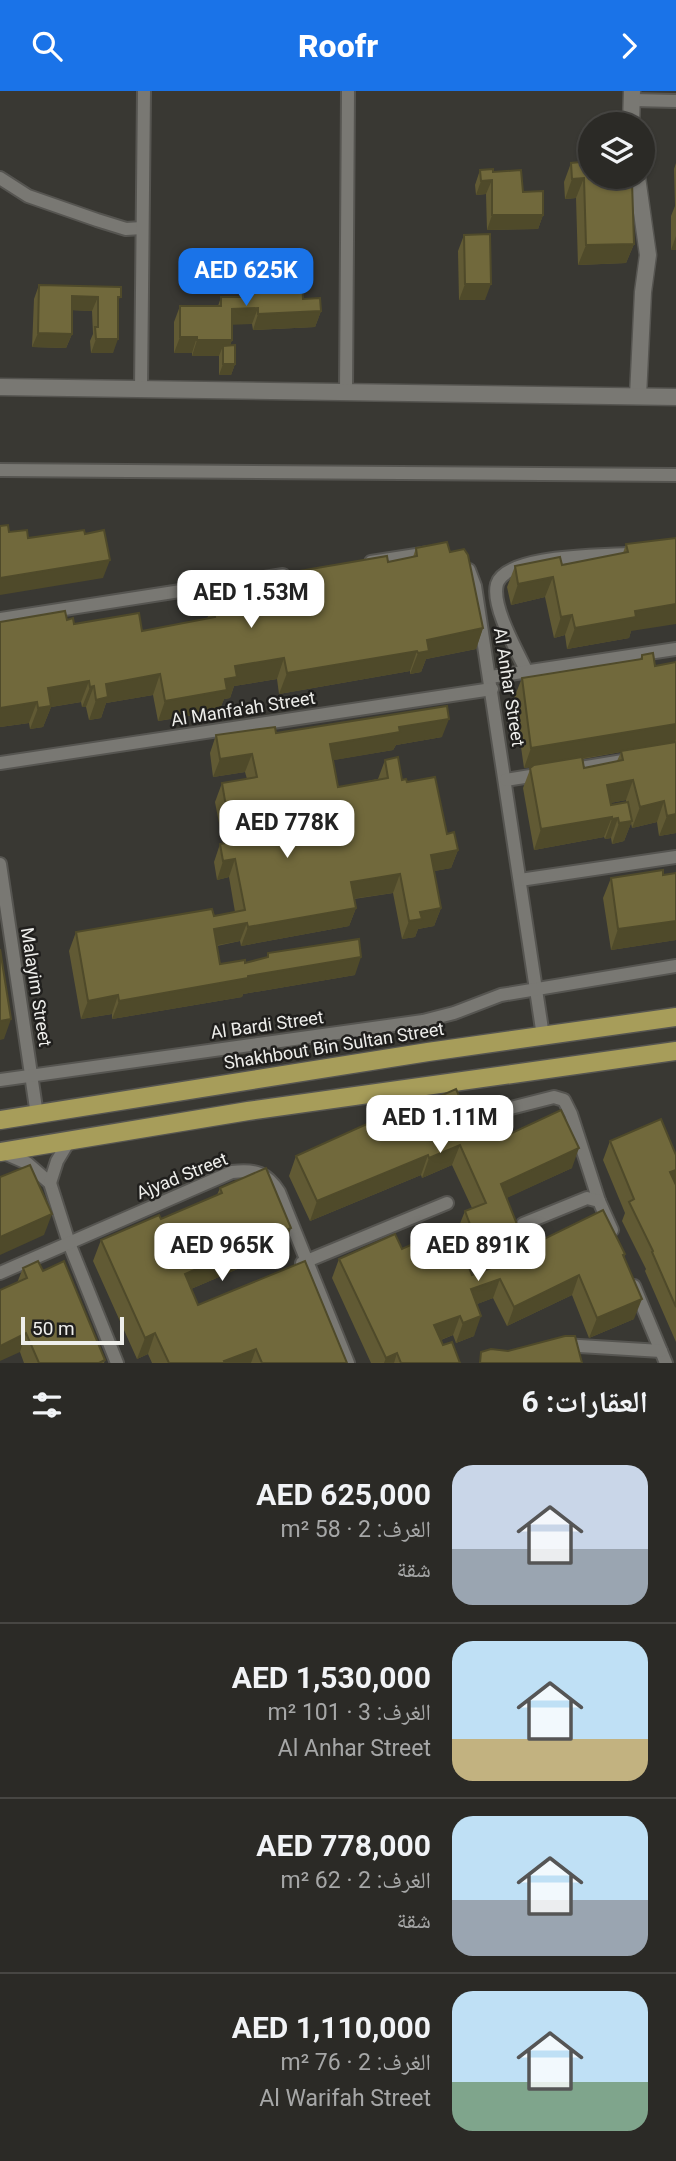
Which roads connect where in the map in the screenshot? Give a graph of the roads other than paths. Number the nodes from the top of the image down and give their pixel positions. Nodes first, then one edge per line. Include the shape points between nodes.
1 (144, 91) edge
2 (348, 91) edge
3 (632, 95) edge
4 (676, 101) edge
5 (0, 178) edge
6 (639, 189) edge
7 (142, 228) junction
8 (0, 387) edge
9 (141, 390) junction
10 (346, 392) junction
11 (638, 396) junction
12 (676, 397) edge
13 (0, 470) edge
14 (676, 475) edge
15 (438, 553) edge
16 (636, 553) edge
17 (460, 559) edge
18 (357, 564) edge
19 (302, 572) edge
20 (0, 619) edge
21 (676, 649) edge
22 (527, 672) junction
23 (491, 683) junction
24 (637, 759) edge
25 (0, 763) edge
26 (506, 780) junction
27 (676, 857) edge
28 (0, 864) edge
29 (520, 880) junction
30 (676, 966) edge
31 (536, 988) junction
32 (676, 1017) edge
33 (543, 1036) junction
34 (676, 1052) edge
35 (32, 1076) junction
36 (0, 1080) edge
37 (37, 1115) junction
38 (475, 1117) dead end
39 (0, 1120) edge
40 (69, 1141) junction
41 (0, 1152) edge
42 (50, 1183) junction
43 (599, 1201) junction
44 (447, 1203) dead end
45 (523, 1224) dead end
46 (614, 1237) edge
47 (69, 1243) junction
48 (308, 1261) junction
49 (284, 1271) edge
50 (0, 1273) edge
51 (630, 1275) edge
52 (555, 1345) edge
53 (663, 1357) edge
54 (117, 1363) edge
55 (348, 1363) edge

1 - 7 street
2 - 10 street
3 - 4 street
5 - 7 street via 28,196 126,229
6 - 11 street via 648,255
7 - 9 street
8 - 9 street
9 - 10 street
10 - 11 street
11 - 12 street
13 - 14 street
15 - 18 street
16 - 22 street via 529,563 504,573 497,584 498,604
17 - 23 street, Al Anhar Street via 475,586
19 - 20 street
21 - 22 street, Al Manfa'ah Street
22 - 23 street, Al Manfa'ah Street
23 - 25 street, Al Manfa'ah Street
23 - 26 street, Al Anhar Street
24 - 26 street
26 - 29 street, Al Anhar Street
27 - 29 street
28 - 35 street, Malayim Street
29 - 31 street, Al Anhar Street
30 - 31 street, Al Bardi Street
31 - 33 street, Al Anhar Street
31 - 35 street, Al Bardi Street via 423,1021
32 - 33 main road, Shakhbout Bin Sultan Street
33 - 37 main road, Shakhbout Bin Sultan Street
34 - 40 main road via 248,1111
35 - 36 street, Al Bardi Street
35 - 37 street, Malayim Street
37 - 39 main road, Shakhbout Bin Sultan Street
38 - 43 street via 554,1097 564,1100
40 - 41 main road
40 - 42 street
41 - 42 street via 27,1163
42 - 47 street
43 - 45 street via 587,1198
43 - 46 street
44 - 48 street
47 - 48 street, Ajyad Street via 243,1170 271,1180
47 - 50 street, Ajyad Street
47 - 54 street
48 - 49 street
48 - 55 street, Ajyad Street
51 - 53 street
52 - 53 street

